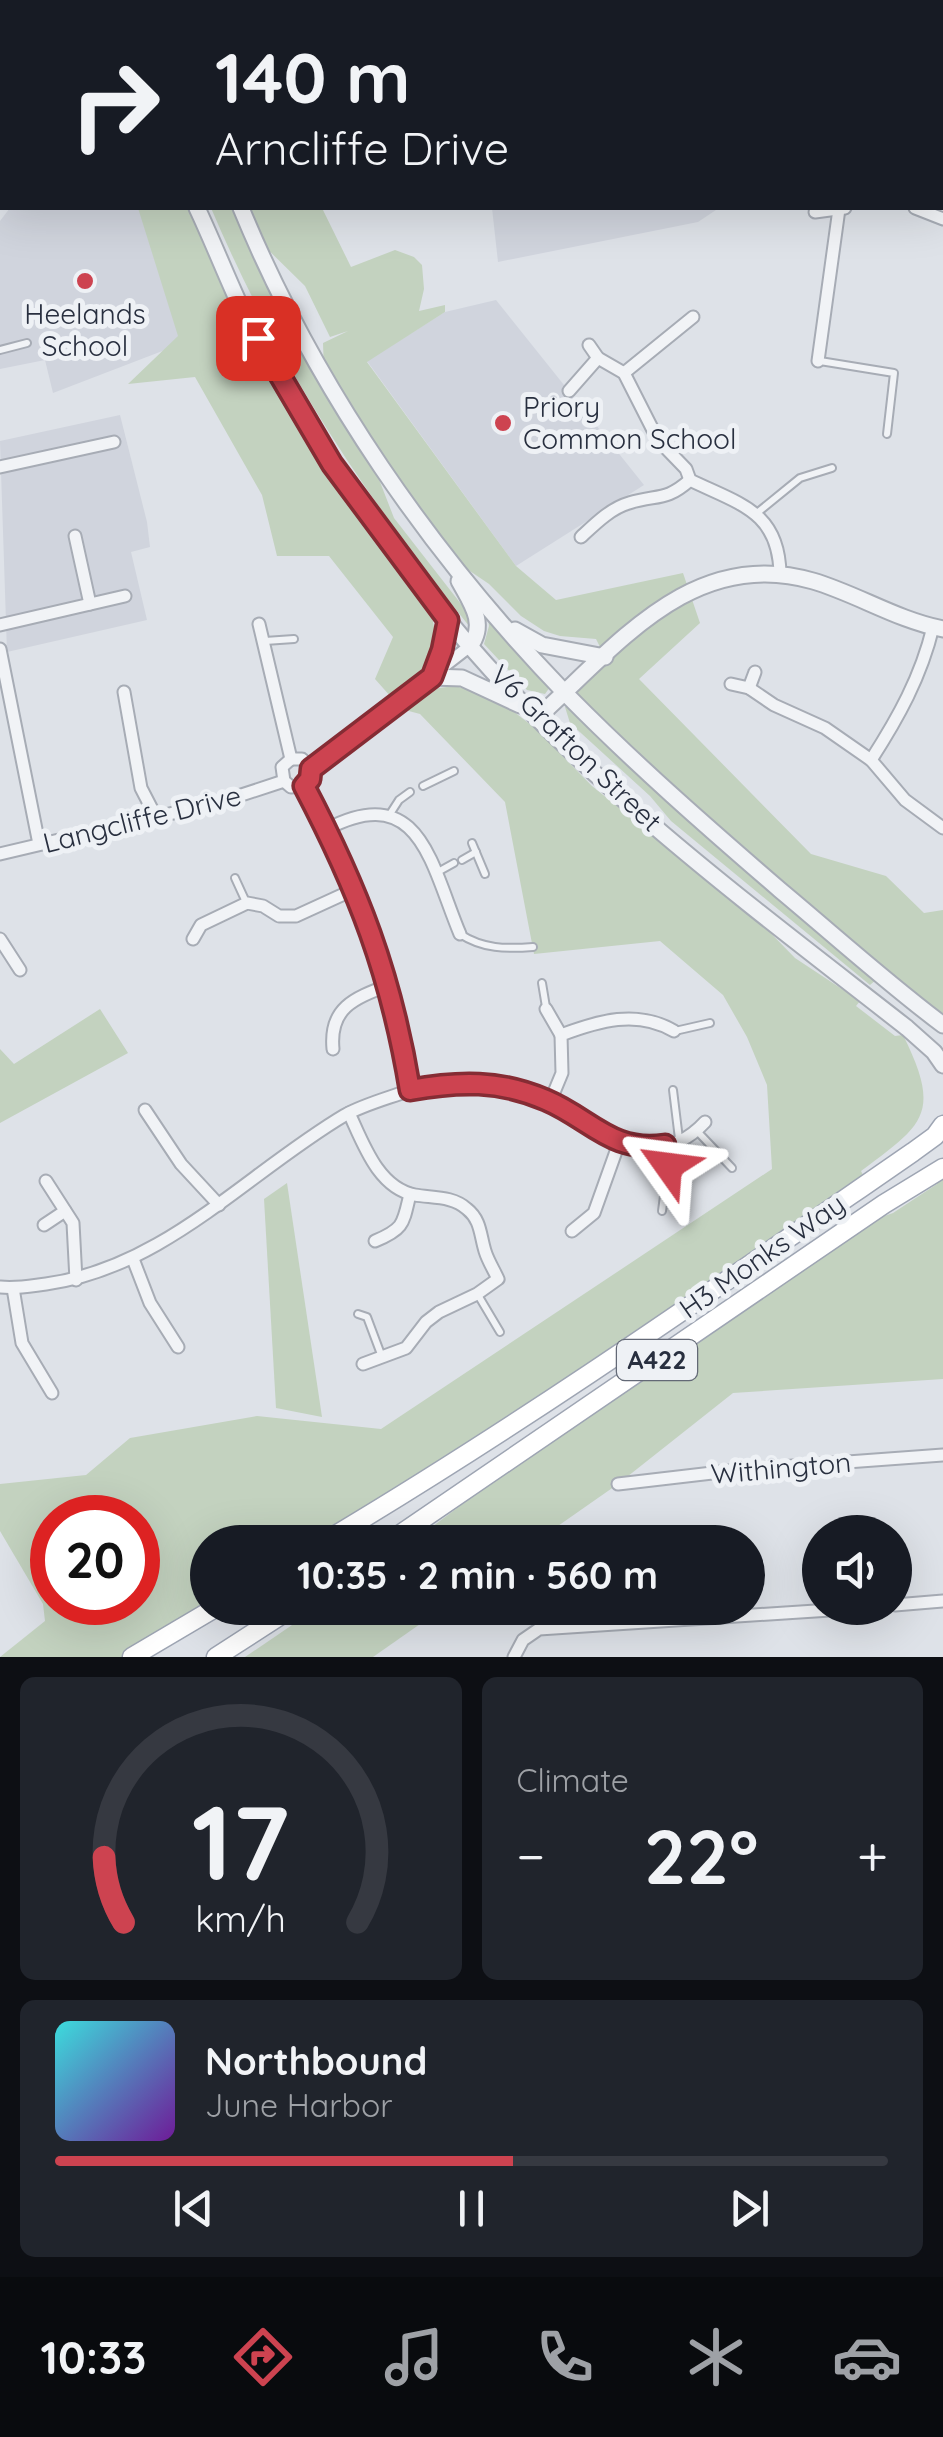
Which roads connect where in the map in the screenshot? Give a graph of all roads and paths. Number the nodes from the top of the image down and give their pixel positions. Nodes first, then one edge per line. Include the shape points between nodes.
1 (198, 210) edge
2 (242, 210) edge
3 (829, 210) edge
4 (842, 210) edge
5 (816, 212) dead end
6 (693, 317) dead end
7 (27, 343) dead end
8 (589, 345) dead end
9 (0, 350) edge
10 (598, 358) junction
11 (818, 361) joint
12 (624, 373) junction
13 (569, 391) dead end
14 (886, 434) dead end
15 (114, 442) dead end
16 (0, 467) edge
17 (832, 468) dead end
18 (690, 480) junction
19 (757, 513) junction
20 (75, 536) dead end
21 (582, 537) dead end
22 (442, 552) junction
23 (780, 574) junction
24 (125, 596) dead end
25 (90, 604) junction
26 (448, 620) junction
27 (259, 624) dead end
28 (505, 624) junction
29 (0, 625) edge
30 (938, 628) edge
31 (294, 639) dead end
32 (264, 642) junction
33 (470, 646) junction
34 (0, 649) edge
35 (606, 656) junction
36 (756, 672) dead end
37 (432, 677) junction
38 (731, 684) dead end
39 (748, 688) junction
40 (124, 692) dead end
41 (565, 693) junction
42 (535, 714) junction
43 (291, 759) junction
44 (871, 760) junction
45 (311, 769) junction
46 (454, 771) dead end
47 (284, 781) junction
48 (304, 786) junction
49 (423, 786) dead end
50 (410, 792) dead end
51 (390, 814) junction
52 (156, 817) junction
53 (943, 828) edge
54 (327, 829) junction
55 (472, 843) dead end
56 (40, 844) junction
57 (476, 852) junction
58 (0, 854) edge
59 (434, 873) junction
60 (485, 874) dead end
61 (234, 878) dead end
62 (355, 889) junction
63 (246, 903) junction
64 (460, 934) joint
65 (0, 939) edge
66 (193, 939) dead end
67 (533, 947) dead end
68 (20, 970) dead end
69 (542, 983) dead end
70 (389, 985) junction
71 (546, 1008) joint
72 (710, 1023) dead end
73 (943, 1026) edge
74 (674, 1032) joint
75 (561, 1035) junction
76 (332, 1049) dead end
77 (943, 1065) edge
78 (410, 1090) junction
79 (673, 1090) dead end
80 (550, 1102) junction
81 (145, 1110) dead end
82 (349, 1113) junction
83 (943, 1125) edge
84 (701, 1127) joint
85 (679, 1140) junction
86 (619, 1143) junction
87 (665, 1145) junction
88 (732, 1168) dead end
89 (936, 1172) edge
90 (46, 1180) dead end
91 (410, 1194) junction
92 (219, 1205) junction
93 (65, 1211) junction
94 (662, 1211) dead end
95 (44, 1225) dead end
96 (572, 1231) dead end
97 (375, 1241) dead end
98 (133, 1259) junction
99 (76, 1280) junction
100 (6, 1288) edge
101 (477, 1294) junction
102 (358, 1314) dead end
103 (500, 1332) dead end
104 (178, 1347) dead end
105 (382, 1358) junction
106 (363, 1364) dead end
107 (52, 1393) dead end
108 (943, 1455) edge
109 (618, 1484) dead end
110 (353, 1525) edge
111 (414, 1525) edge
112 (943, 1601) edge
113 (912, 1604) edge
114 (802, 1612) edge
115 (190, 1623) edge
116 (266, 1625) edge
117 (132, 1657) edge
118 (216, 1657) edge
119 (514, 1657) edge

1 - 26 street, V6 Grafton Street via 287,391 332,464
2 - 22 street, V6 Grafton Street via 324,373
3 - 5 street
4 - 11 street
6 - 12 street
7 - 9 lane
8 - 10 street
10 - 12 street
10 - 13 street
11 - 14 lane via 894,373
12 - 18 street via 658,440
15 - 16 street
17 - 19 lane via 800,478
18 - 19 street
18 - 21 street via 673,495 626,503
19 - 23 street via 779,548
20 - 25 street
22 - 28 street, V6 Grafton Street
22 - 33 street via 480,624
23 - 30 street
23 - 35 street via 691,588
24 - 25 street
25 - 29 street
26 - 33 street, V6 Grafton Street
26 - 37 street
27 - 32 street
28 - 35 street via 542,645
28 - 41 street, V6 Grafton Street
30 - 44 street via 903,710
31 - 32 lane
32 - 43 street
33 - 37 street
33 - 42 street, V6 Grafton Street
34 - 56 street
35 - 41 street
36 - 39 street
37 - 42 street via 482,685
37 - 45 street
38 - 39 street
39 - 44 street
40 - 52 street via 140,788
41 - 42 street
41 - 73 street, V6 Grafton Street
42 - 77 street, V6 Grafton Street via 635,808 907,1028
43 - 45 street
43 - 47 street via 282,768
44 - 53 street via 906,800
45 - 48 street
46 - 49 lane
47 - 48 street
47 - 52 street, Langcliffe Drive
48 - 54 street
50 - 51 lane
51 - 54 street via 365,812
51 - 59 street via 422,844
52 - 56 street, Langcliffe Drive
54 - 62 street
55 - 57 lane
56 - 58 street, Langcliffe Drive
57 - 59 lane
57 - 60 lane
59 - 64 street
61 - 63 lane
62 - 63 street via 296,916
62 - 70 street
63 - 66 street via 201,925
64 - 67 lane via 494,948
65 - 68 street
69 - 71 lane
70 - 76 street via 348,1002 331,1030
70 - 78 street
71 - 75 street
72 - 74 lane
74 - 75 street via 629,1018
75 - 80 street via 562,1073
78 - 80 street via 482,1082
78 - 82 street
79 - 85 lane
80 - 86 street
81 - 92 street
82 - 91 street via 376,1168
82 - 92 street
83 - 110 main road, H3 Monks Way / A422 via 598,1369
84 - 85 street
84 - 88 lane
85 - 87 street
86 - 87 street
86 - 96 street via 594,1214
87 - 94 lane
89 - 111 main road, H3 Monks Way / A422
90 - 93 street
91 - 97 street via 397,1232
91 - 101 street via 451,1200 477,1219 498,1280
92 - 98 street
93 - 95 street
93 - 99 street via 72,1223
98 - 99 street
98 - 104 street via 150,1304
99 - 100 street
100 - 107 street via 22,1343
101 - 103 lane
101 - 105 street via 439,1312 406,1348
102 - 105 lane via 367,1317
105 - 106 street
108 - 109 street, Withington
112 - 113 street
114 - 119 street via 539,1629
115 - 117 main road
116 - 118 main road

